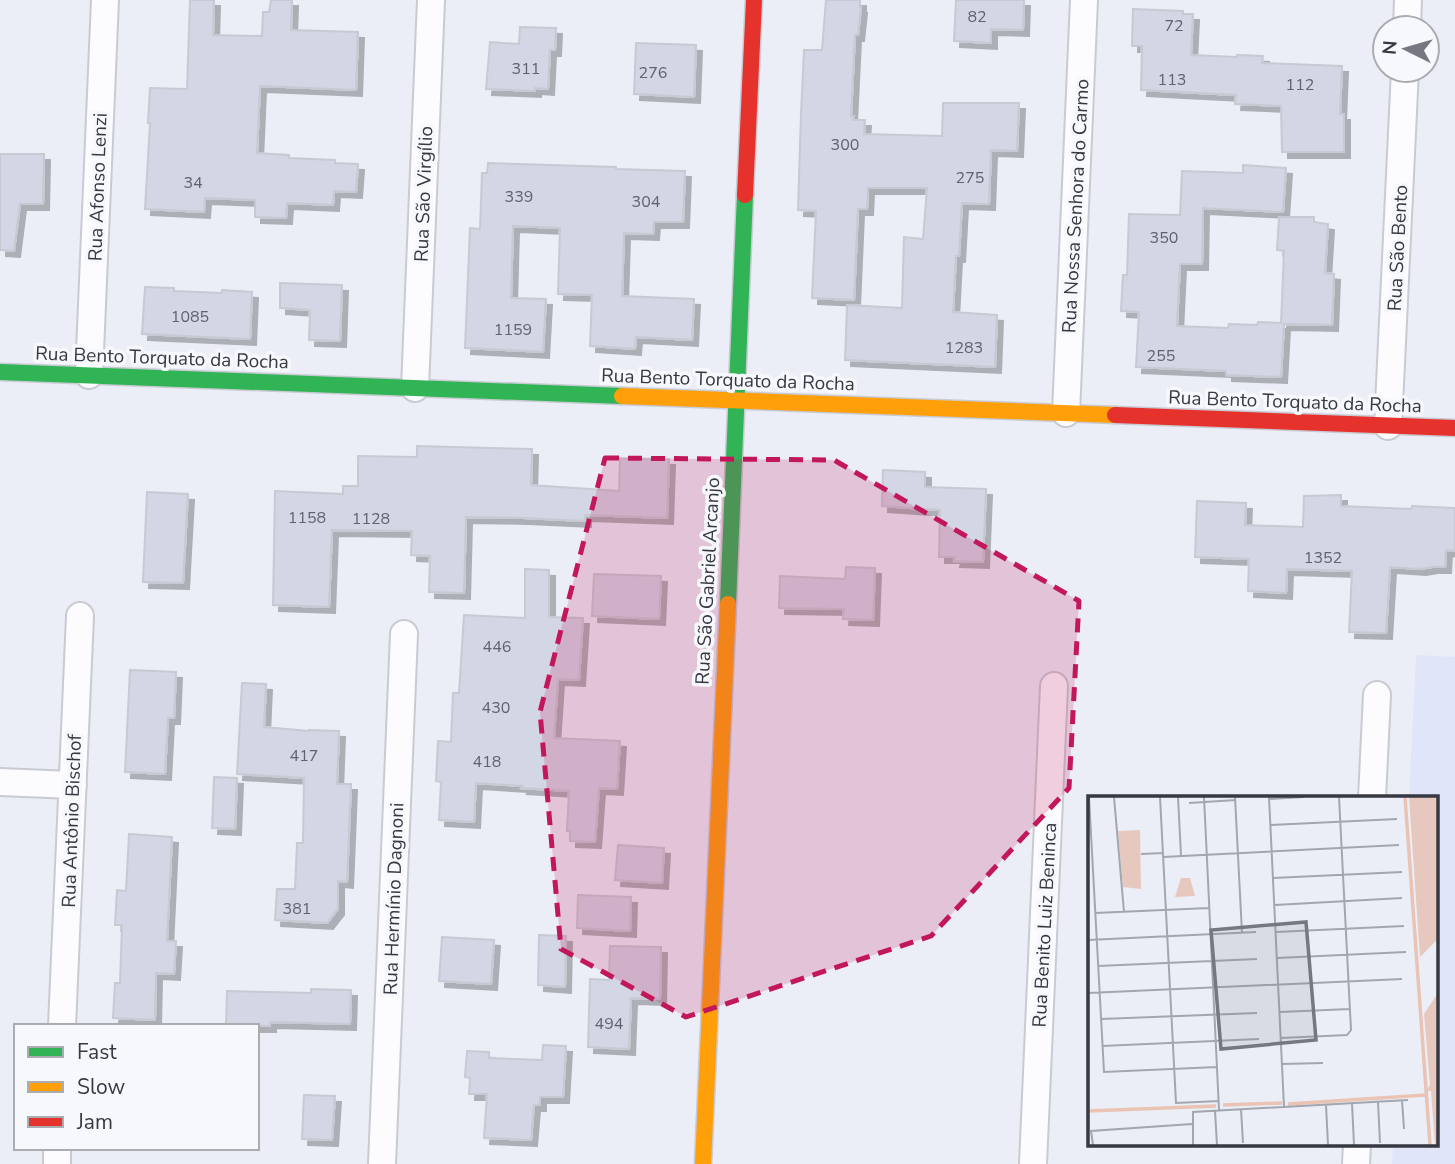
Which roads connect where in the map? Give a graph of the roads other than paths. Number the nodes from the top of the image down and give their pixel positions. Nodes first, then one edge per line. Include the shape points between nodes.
1 (105, 0) edge
2 (431, 0) edge
3 (754, 0) edge
4 (1084, 0) edge
5 (1404, 84) edge
6 (0, 372) edge
7 (89, 375) junction
8 (415, 388) junction
9 (736, 400) junction
10 (1066, 413) junction
11 (1388, 426) junction
12 (1455, 428) edge
13 (80, 616) dead end
14 (404, 634) dead end
15 (1054, 686) dead end
16 (1377, 695) dead end
17 (0, 782) edge
18 (73, 785) junction
19 (1372, 796) edge
20 (62, 1024) edge
21 (1357, 1146) edge
22 (382, 1164) edge
23 (703, 1164) edge
24 (1033, 1164) edge
25 (1356, 1164) edge

1 - 7 street, Rua Afonso Lenzi
2 - 8 street, Rua São Virgílio
3 - 9 street, Rua São Gabriel Arcanjo
4 - 10 street, Rua Nossa Senhora do Carmo
5 - 11 street, Rua São Bento
6 - 7 street, Rua Bento Torquato da Rocha
7 - 8 street, Rua Bento Torquato da Rocha
8 - 9 street, Rua Bento Torquato da Rocha
9 - 10 street, Rua Bento Torquato da Rocha
9 - 23 street, Rua São Gabriel Arcanjo
10 - 11 street, Rua Bento Torquato da Rocha
11 - 12 street, Rua Bento Torquato da Rocha
13 - 18 street, Rua Antônio Bischof
14 - 22 street, Rua Hermínio Dagnoni
15 - 24 street, Rua Benito Luiz Beninca
16 - 19 street
17 - 18 street
18 - 20 street, Rua Antônio Bischof
21 - 25 street

